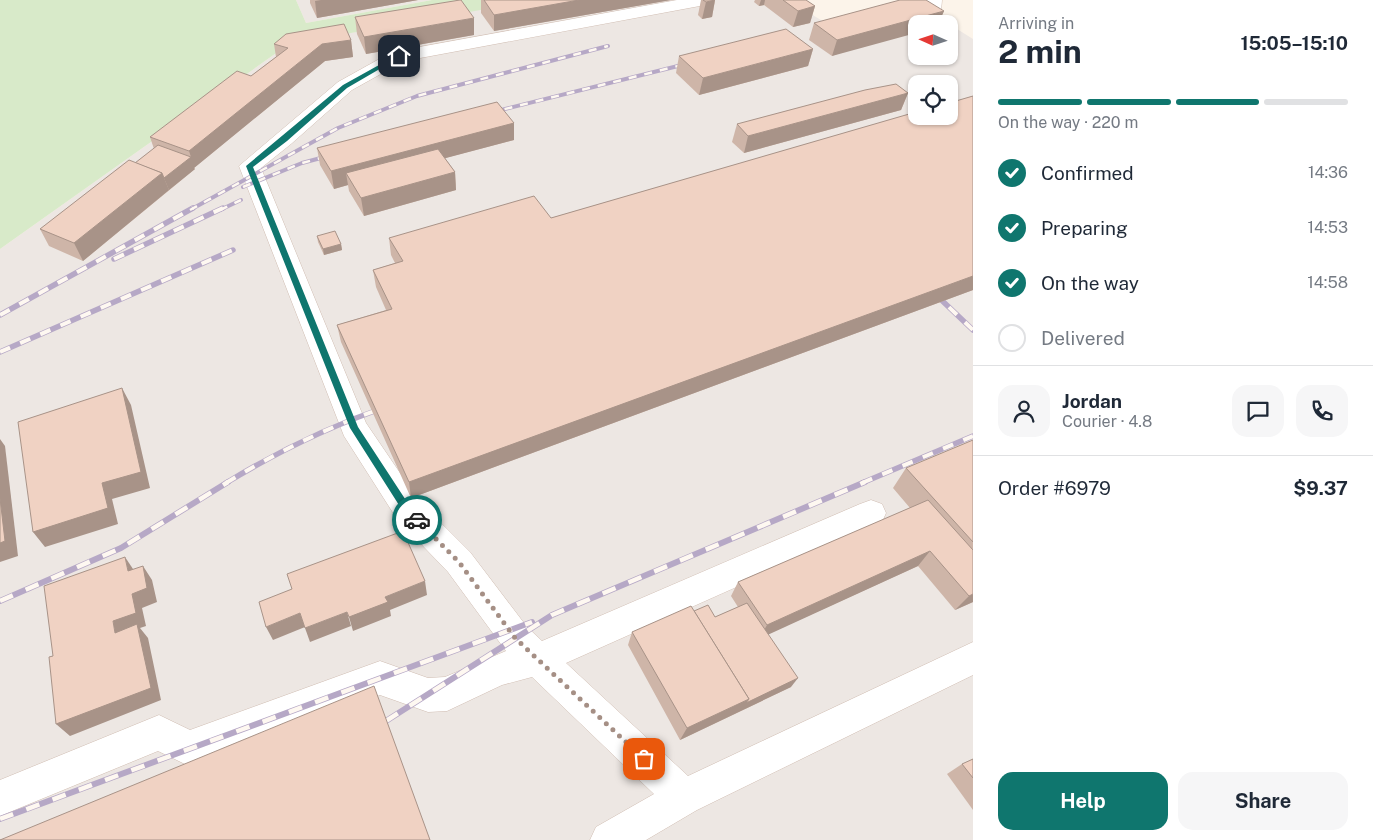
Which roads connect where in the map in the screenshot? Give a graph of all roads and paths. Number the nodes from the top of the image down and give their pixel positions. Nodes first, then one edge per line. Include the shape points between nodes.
1 (705, 0) edge
2 (934, 0) edge
3 (926, 15) edge
4 (871, 513) dead end
5 (973, 658) edge
6 (538, 659) junction
7 (684, 797) junction
8 (0, 798) edge
9 (609, 840) edge

1 - 6 lane via 399,56 345,86 250,166 354,428 408,510 459,562 515,638
2 - 3 lane via 932,11
4 - 6 lane
5 - 7 lane
6 - 7 lane
6 - 8 lane via 497,670 447,694 428,695 380,678 189,748 160,733
7 - 9 lane

